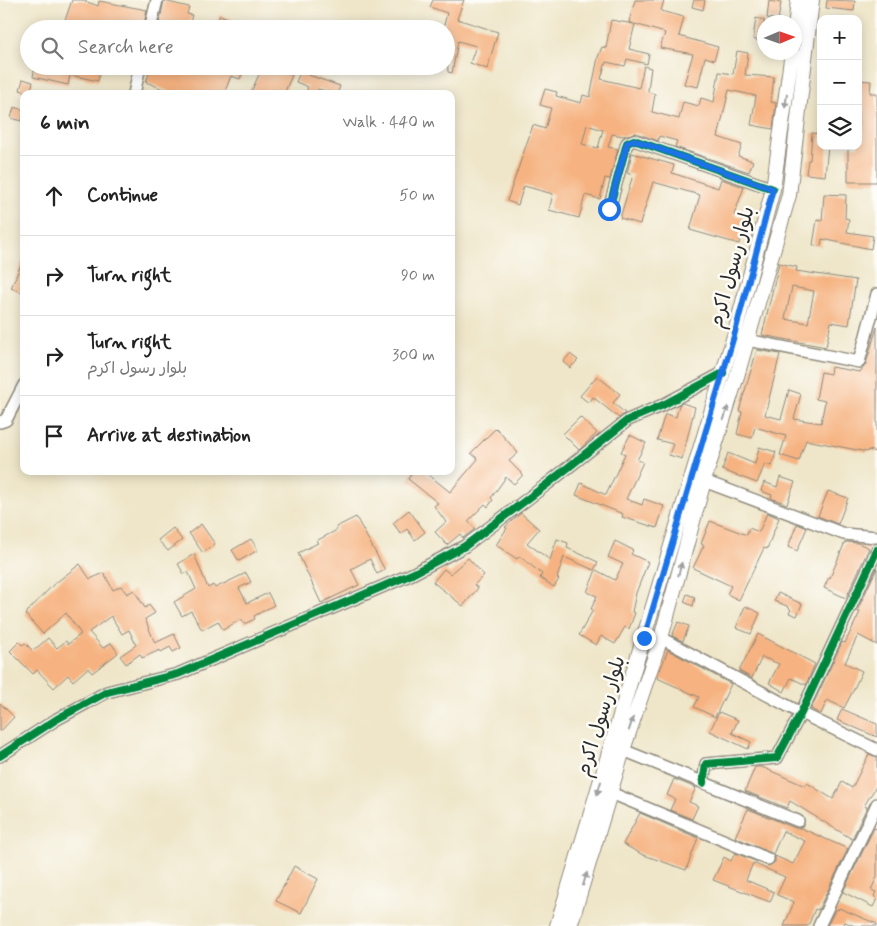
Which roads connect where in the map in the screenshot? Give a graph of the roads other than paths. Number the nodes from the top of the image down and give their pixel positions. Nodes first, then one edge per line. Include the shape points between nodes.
1 (157, 0) edge
2 (798, 0) edge
3 (812, 0) edge
4 (796, 15) edge
5 (152, 20) edge
6 (791, 60) edge
7 (138, 75) edge
8 (135, 90) edge
9 (773, 189) junction
10 (609, 209) dead end
11 (877, 294) edge
12 (746, 340) junction
13 (723, 373) junction
14 (738, 376) junction
15 (20, 393) edge
16 (0, 422) edge
17 (704, 481) junction
18 (877, 537) edge
19 (877, 550) edge
20 (661, 638) junction
21 (801, 713) junction
22 (623, 750) junction
23 (877, 750) edge
24 (0, 756) edge
25 (703, 783) junction
26 (611, 793) junction
27 (877, 804) edge
28 (874, 818) edge
29 (798, 821) dead end
30 (768, 859) dead end
31 (557, 926) edge
32 (570, 926) edge
33 (819, 926) edge

1 - 5 street
2 - 4 main road
3 - 12 main road, بلوار رسول اکرم via 789,195
6 -> 9 main road, بلوار رسول اکرم
7 - 8 street
9 - 10 street via 634,140 627,143
9 - 13 main road, بلوار رسول اکرم
11 - 12 street via 859,362
12 - 14 main road, بلوار رسول اکرم
13 - 14 main road
13 - 24 street via 628,420 465,546 412,574 178,674 107,692
13 -> 31 main road, بلوار رسول اکرم
17 -> 14 main road, بلوار رسول اکرم
15 - 16 street via 6,420
17 - 18 street via 844,534
20 -> 17 main road, بلوار رسول اکرم
19 - 21 street
20 - 21 street
22 -> 20 main road, بلوار رسول اکرم
21 - 23 street
21 - 25 street via 776,758 706,764
22 - 25 street
22 - 26 main road, بلوار رسول اکرم
25 - 29 street
26 - 30 street
32 -> 26 main road, بلوار رسول اکرم
27 - 28 street
28 - 33 street

